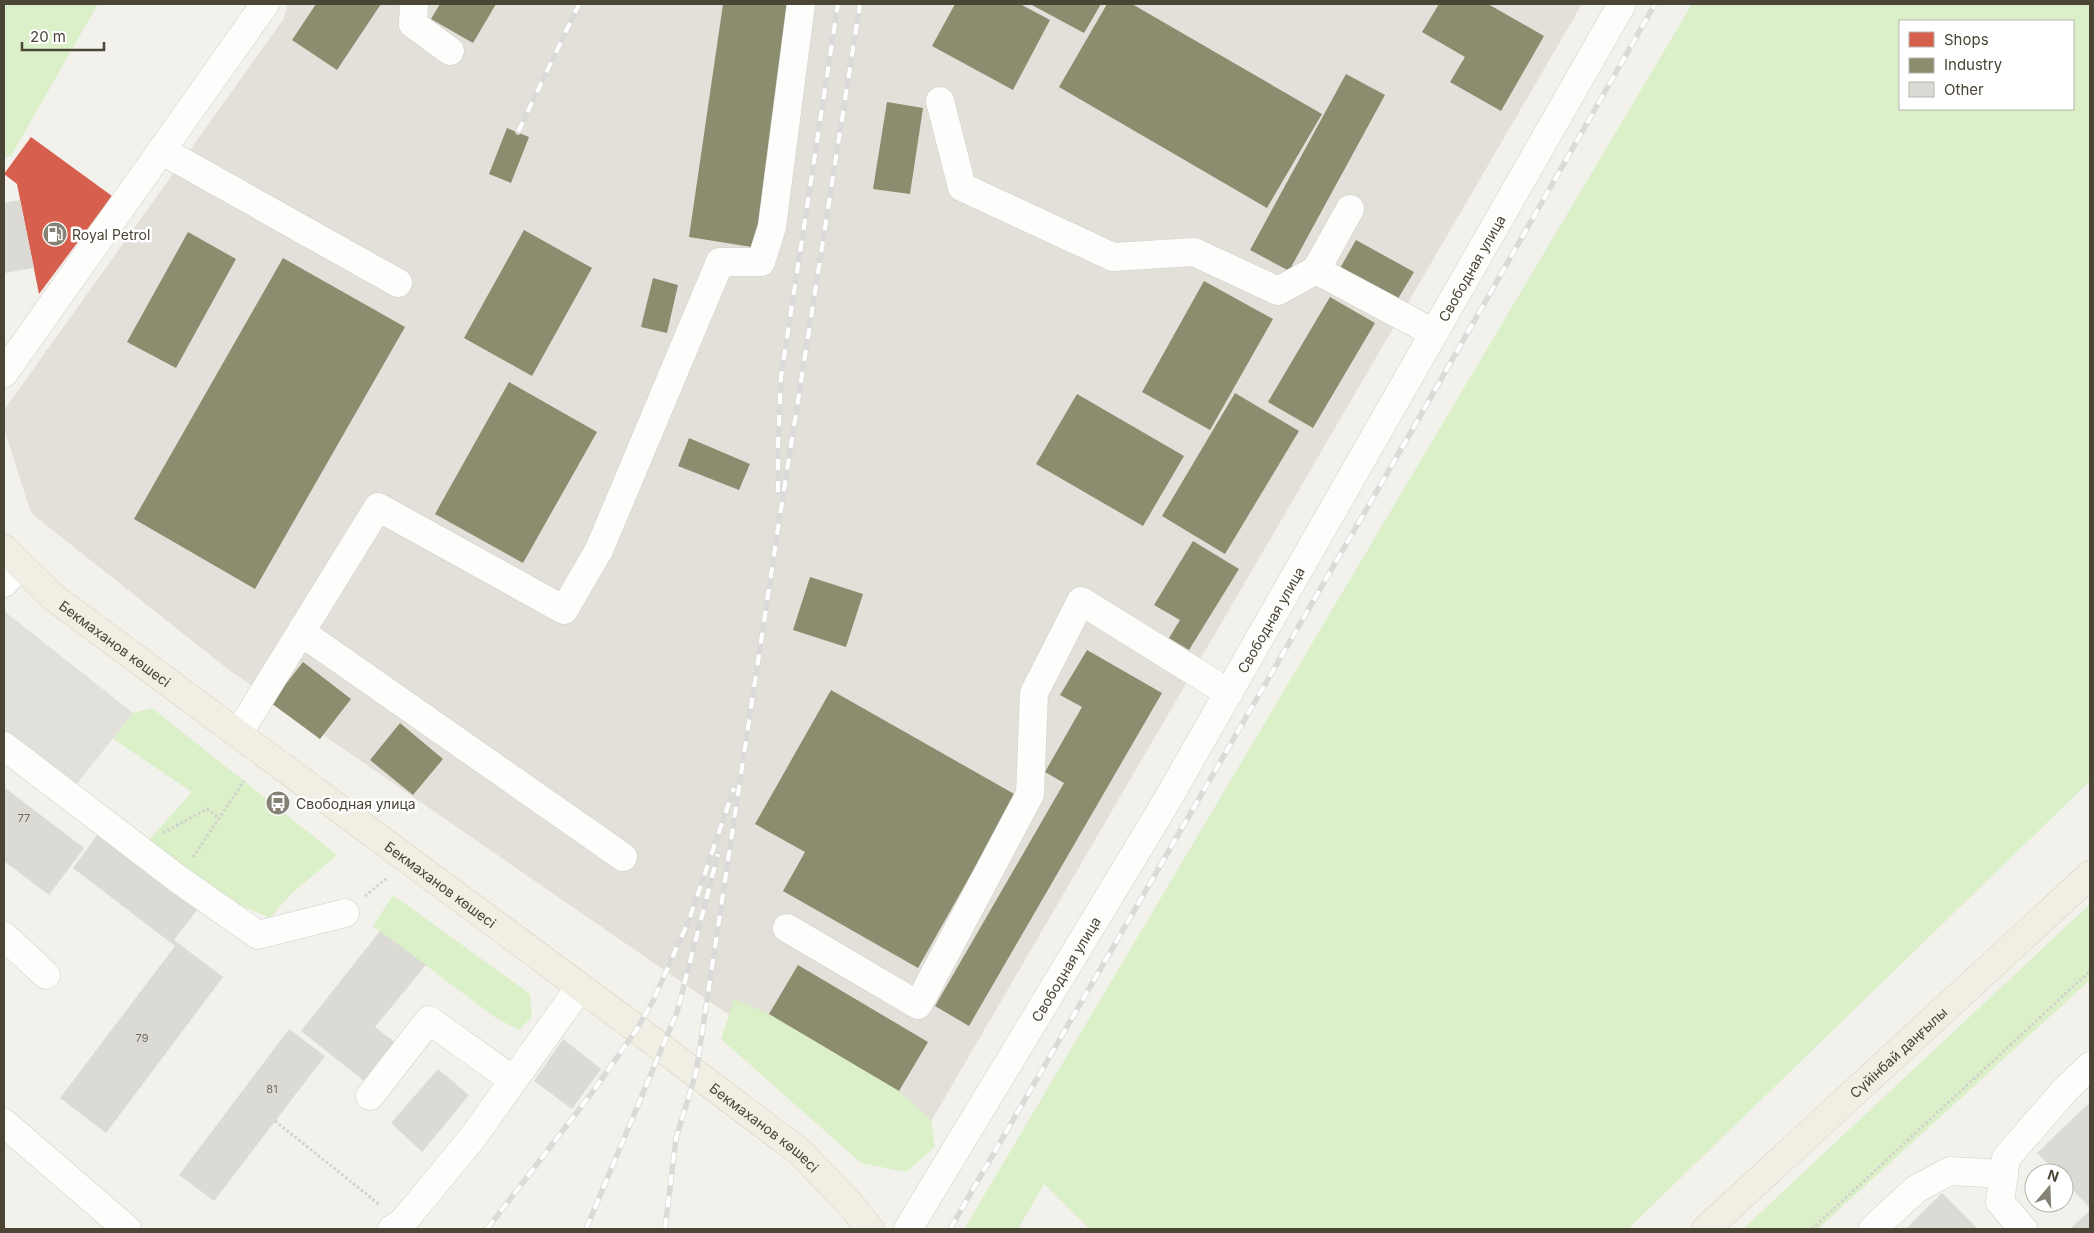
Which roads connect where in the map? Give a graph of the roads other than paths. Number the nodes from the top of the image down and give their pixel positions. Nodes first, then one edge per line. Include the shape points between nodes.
1 (265, 4) edge
2 (414, 4) edge
3 (801, 4) edge
4 (1622, 4) edge
5 (450, 51) dead end
6 (940, 101) dead end
7 (162, 150) junction
8 (1350, 209) dead end
9 (1316, 270) junction
10 (398, 283) dead end
11 (1434, 332) junction
12 (4, 373) edge
13 (9, 566) edge
14 (301, 632) junction
15 (1228, 692) junction
16 (238, 734) junction
17 (4, 746) edge
18 (624, 857) dead end
19 (2090, 875) edge
20 (345, 913) road end
21 (787, 928) dead end
22 (4, 936) edge
23 (46, 975) dead end
24 (580, 987) junction
25 (2090, 1066) edge
26 (513, 1080) junction
27 (370, 1096) dead end
28 (4, 1123) edge
29 (2004, 1174) junction
30 (401, 1227) edge
31 (127, 1229) edge
32 (870, 1229) edge
33 (908, 1229) edge
34 (1706, 1229) edge
35 (1873, 1229) edge
36 (2024, 1229) edge

1 - 7 street
2 - 5 street via 413,24
3 - 14 street via 772,227 761,262 720,262 599,550 564,610 378,507
4 - 11 street, Свободная улица
6 - 9 street via 962,187 1113,257 1194,252 1278,291
7 - 10 street
7 - 12 street
8 - 9 street
9 - 11 street
11 - 15 street, Свободная улица
13 - 16 main road, Бекмаханов көшесі
14 - 16 street
14 - 18 street
15 - 21 street via 1081,601 1034,693 1030,794 918,1005
15 - 33 street, Свободная улица via 1162,809
16 - 24 main road, Бекмаханов көшесі
17 - 20 street via 178,879 258,935
19 - 34 main road, Сүйінбай даңғылы
22 - 23 street
24 - 26 street
24 - 32 main road, Бекмаханов көшесі via 800,1152
25 - 29 street via 2006,1158
26 - 27 street via 429,1020
26 - 30 street via 473,1137
28 - 31 street
29 - 35 street via 1950,1171 1916,1189
29 - 36 street via 2000,1202

